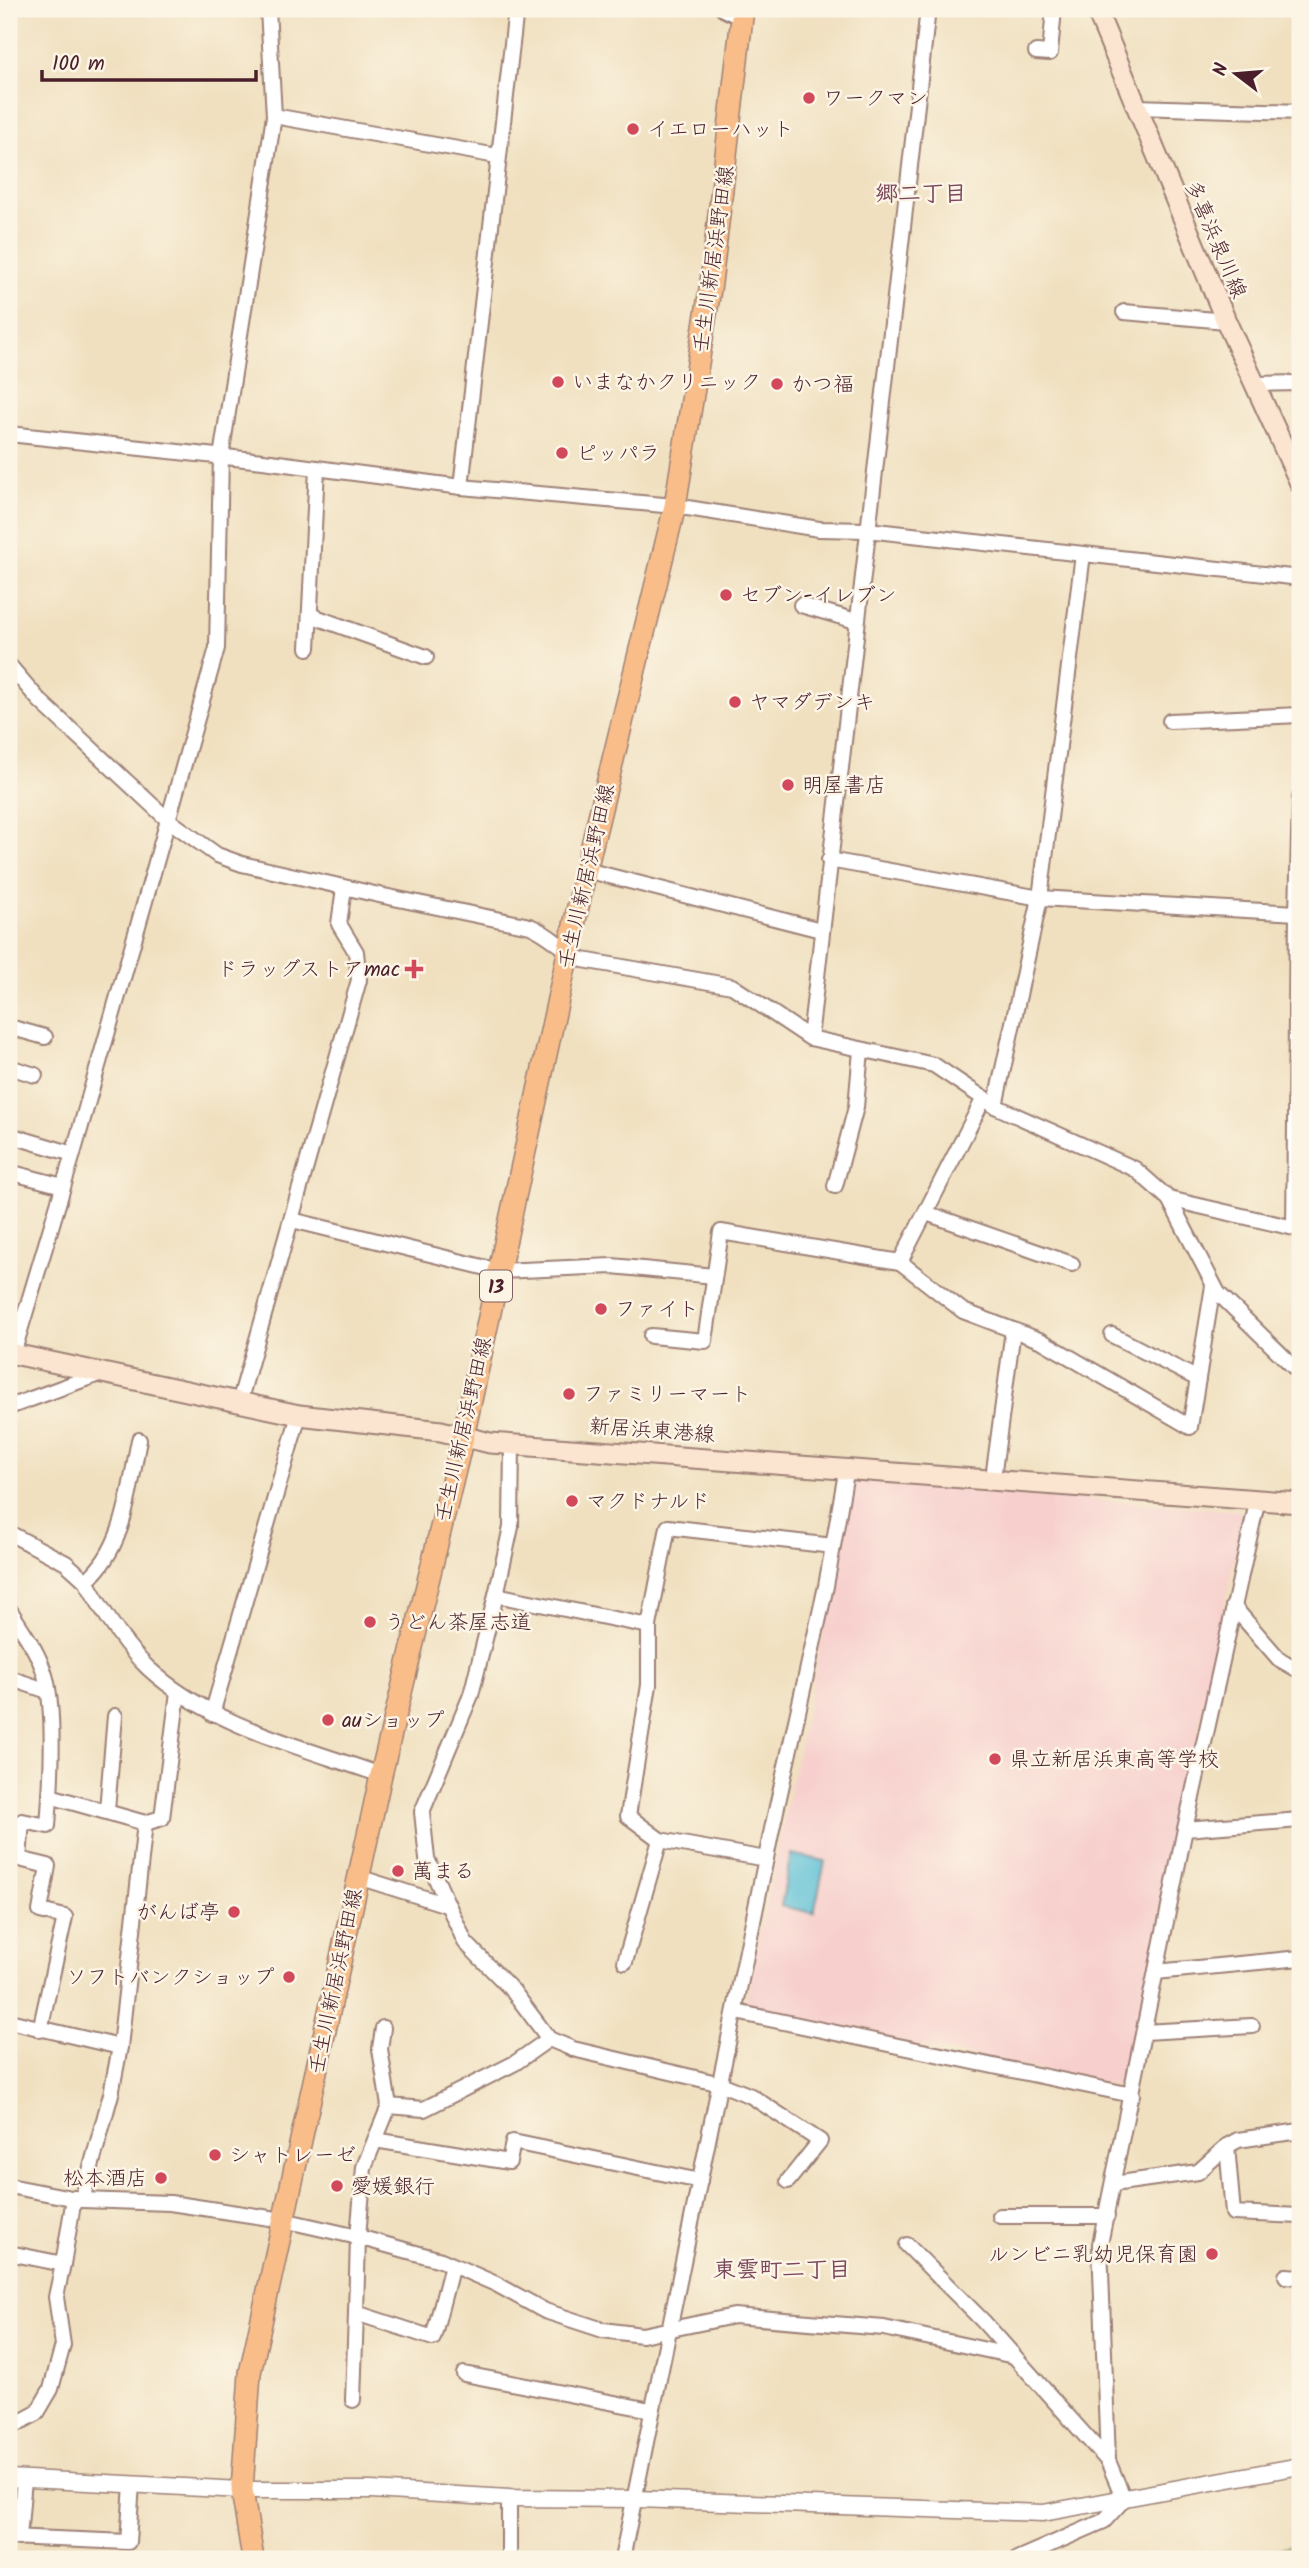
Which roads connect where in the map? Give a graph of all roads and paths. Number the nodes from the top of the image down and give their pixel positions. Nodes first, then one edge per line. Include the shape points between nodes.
1 (268, 9) edge
2 (516, 9) edge
3 (928, 9) edge
4 (1054, 9) edge
5 (1096, 9) edge
6 (736, 12) edge
7 (1036, 52) dead end
8 (1136, 107) junction
9 (1300, 111) edge
10 (274, 116) junction
11 (497, 156) junction
12 (1124, 312) dead end
13 (1226, 321) junction
14 (1300, 383) edge
15 (1254, 384) junction
16 (9, 434) edge
17 (221, 457) junction
18 (317, 468) junction
19 (1300, 483) edge
20 (461, 487) junction
21 (675, 506) junction
22 (867, 530) junction
23 (1083, 554) junction
24 (1300, 578) edge
25 (801, 604) dead end
26 (310, 615) junction
27 (856, 621) junction
28 (308, 648) dead end
29 (426, 657) dead end
30 (9, 665) edge
31 (1300, 715) edge
32 (1170, 720) dead end
33 (1300, 797) edge
34 (167, 819) junction
35 (829, 860) junction
36 (586, 870) junction
37 (344, 888) junction
38 (1040, 898) junction
39 (1298, 913) edge
40 (821, 930) junction
41 (568, 953) junction
42 (9, 1027) edge
43 (45, 1037) dead end
44 (810, 1038) junction
45 (861, 1050) junction
46 (9, 1067) edge
47 (35, 1074) dead end
48 (990, 1102) junction
49 (9, 1135) edge
50 (73, 1154) junction
51 (9, 1172) edge
52 (63, 1186) junction
53 (835, 1186) dead end
54 (1169, 1199) junction
55 (926, 1213) junction
56 (292, 1220) junction
57 (1297, 1229) edge
58 (900, 1262) junction
59 (1072, 1264) dead end
60 (499, 1271) junction
61 (714, 1276) junction
62 (1213, 1286) junction
63 (1013, 1330) junction
64 (1112, 1335) dead end
65 (651, 1336) dead end
66 (11, 1353) edge
67 (1300, 1373) edge
68 (99, 1374) junction
69 (1198, 1379) junction
70 (239, 1403) junction
71 (9, 1408) edge
72 (299, 1415) junction
73 (463, 1437) junction
74 (139, 1440) dead end
75 (512, 1443) junction
76 (847, 1467) junction
77 (993, 1478) junction
78 (1258, 1498) junction
79 (1300, 1503) edge
80 (9, 1533) edge
81 (833, 1546) junction
82 (86, 1581) junction
83 (496, 1595) junction
84 (1233, 1606) junction
85 (9, 1609) edge
86 (649, 1626) junction
87 (1300, 1671) edge
88 (9, 1678) edge
89 (48, 1691) junction
90 (178, 1692) junction
91 (212, 1714) junction
92 (115, 1716) dead end
93 (381, 1775) junction
94 (50, 1796) junction
95 (107, 1810) junction
96 (1300, 1820) edge
97 (145, 1823) junction
98 (1185, 1829) junction
99 (660, 1840) junction
100 (766, 1859) junction
101 (358, 1877) junction
102 (447, 1905) junction
103 (1300, 1958) edge
104 (625, 1962) dead end
105 (1156, 1972) junction
106 (736, 2012) junction
107 (9, 2021) edge
108 (1252, 2026) dead end
109 (383, 2028) dead end
110 (40, 2030) junction
111 (1144, 2032) junction
112 (549, 2039) junction
113 (120, 2047) junction
114 (721, 2084) junction
115 (1132, 2095) junction
116 (389, 2106) junction
117 (1300, 2131) edge
118 (375, 2140) junction
119 (1227, 2146) junction
120 (788, 2181) dead end
121 (700, 2182) junction
122 (1113, 2184) junction
123 (9, 2186) edge
124 (78, 2199) junction
125 (1000, 2216) dead end
126 (1107, 2216) junction
127 (1300, 2216) edge
128 (283, 2220) junction
129 (358, 2237) junction
130 (907, 2245) dead end
131 (9, 2253) edge
132 (63, 2264) junction
133 (452, 2265) junction
134 (356, 2313) junction
135 (668, 2332) junction
136 (1014, 2356) junction
137 (464, 2374) dead end
138 (353, 2399) dead end
139 (651, 2410) junction
140 (9, 2428) edge
141 (1108, 2461) junction
142 (1300, 2466) edge
143 (16, 2479) edge
144 (132, 2484) junction
145 (242, 2490) junction
146 (509, 2498) junction
147 (636, 2499) junction
148 (1124, 2499) junction
149 (14, 2537) edge
150 (253, 2559) edge
151 (509, 2559) edge
152 (622, 2559) edge
153 (1017, 2559) edge

1 - 10 street
2 - 11 street
3 - 22 street
4 - 7 street via 1050,53
5 - 8 main road, 多喜浜泉川線
6 - 21 main road, 壬生川新居浜野田線 / 13 via 711,283
8 - 9 street
8 - 13 main road, 多喜浜泉川線
10 - 11 street
10 - 17 street
11 - 20 street
12 - 13 street
13 - 15 main road, 多喜浜泉川線
14 - 15 street
15 - 19 main road, 多喜浜泉川線
16 - 17 street
17 - 18 street
17 - 34 street via 217,648
18 - 20 street
18 - 26 street
20 - 21 street
21 - 22 street via 819,529
21 - 36 main road, 壬生川新居浜野田線 / 13
22 - 23 street
22 - 27 street
23 - 24 street
23 - 38 street
25 - 27 street
26 - 28 street
26 - 29 street
27 - 35 street
30 - 34 street via 39,700
31 - 32 street
33 - 39 street
34 - 37 street via 217,855
34 - 50 street
35 - 38 street
35 - 40 street
36 - 40 street
36 - 41 main road, 壬生川新居浜野田線 / 13
37 - 41 street via 530,926
37 - 56 street via 339,924 356,952 359,980
38 - 39 street
38 - 48 street
39 - 57 street
40 - 44 street
41 - 44 street via 583,960 732,986
41 - 60 main road, 壬生川新居浜野田線 / 13
42 - 43 street
44 - 45 street
45 - 48 street via 934,1065
45 - 53 street via 856,1107
46 - 47 street
48 - 54 street via 1135,1169
48 - 55 street
49 - 50 street
50 - 52 street
51 - 52 street
52 - 66 street
54 - 57 street
54 - 62 street
55 - 58 street
55 - 59 street
56 - 60 street
56 - 70 street
58 - 61 street via 721,1232
58 - 63 street via 963,1311
60 - 61 street via 612,1266
60 - 73 main road, 壬生川新居浜野田線 / 13
61 - 65 street via 705,1341
62 - 67 street
62 - 69 street
63 - 69 street via 1042,1341 1190,1427
63 - 77 street
64 - 69 street
66 - 68 main road, 新居浜東港線
68 - 70 main road, 新居浜東港線
68 - 71 street
70 - 72 main road, 新居浜東港線
72 - 73 main road, 新居浜東港線
72 - 91 street
73 - 75 main road, 新居浜東港線
73 - 93 main road, 壬生川新居浜野田線 / 13
74 - 82 street via 115,1540 102,1567
75 - 76 main road, 新居浜東港線
75 - 83 street via 511,1527
76 - 77 main road, 新居浜東港線
76 - 81 street
77 - 78 main road, 新居浜東港線
78 - 79 main road, 新居浜東港線
78 - 84 street
80 - 82 street via 66,1563
81 - 86 street via 668,1527
81 - 100 street
82 - 90 street via 147,1667
83 - 86 street
83 - 102 street via 471,1695 422,1812 426,1859
84 - 87 street via 1279,1658
84 - 98 street
85 - 89 street via 32,1644
86 - 99 street via 649,1685 628,1816
88 - 89 street
89 - 94 street
90 - 91 street
90 - 97 street via 162,1818
91 - 93 street
92 - 95 street
93 - 101 main road, 壬生川新居浜野田線 / 13
94 - 95 street
94 - 110 street via 47,1826 22,1821 19,1858 48,1866 40,1911 65,1917
95 - 97 street
96 - 98 street
97 - 113 street
98 - 105 street
99 - 100 street
99 - 104 street
100 - 106 street
101 - 102 street
101 - 128 main road, 壬生川新居浜野田線 / 13
102 - 112 street via 465,1942 513,1991
103 - 105 street
105 - 111 street
106 - 114 street
106 - 115 street
107 - 110 street
108 - 111 street
109 - 116 street via 380,2049
110 - 113 street
111 - 115 street
112 - 114 street via 573,2049
112 - 116 street via 515,2063 424,2109
113 - 124 street via 111,2094
114 - 120 street via 751,2096 820,2141
114 - 121 street
115 - 122 street
116 - 118 street
117 - 119 street via 1238,2140
118 - 121 street via 509,2162 513,2142
118 - 129 street via 365,2166
119 - 122 street via 1198,2172
119 - 127 street via 1233,2213
121 - 135 street
122 - 126 street
123 - 124 street
124 - 128 street via 170,2203
124 - 132 street
125 - 126 street
126 - 141 street via 1100,2244
128 - 129 street
128 - 145 main road, 壬生川新居浜野田線 / 13 via 250,2373
129 - 133 street
129 - 134 street
130 - 136 street
131 - 132 street
132 - 140 street via 56,2297 63,2345 51,2389 37,2413
133 - 134 street via 433,2337
133 - 135 street via 545,2311 603,2330 642,2335
134 - 138 street
135 - 136 street via 734,2316 884,2328
135 - 139 street
136 - 141 street
137 - 139 street
139 - 147 street
141 - 148 street
142 - 148 street
143 - 144 street
143 - 149 street
144 - 145 street
144 - 149 street via 128,2542
145 - 146 street via 372,2490
145 - 150 main road, 壬生川新居浜野田線 / 13
146 - 147 street
146 - 151 street
147 - 148 street via 1043,2513
147 - 152 street
148 - 153 street via 1104,2521

